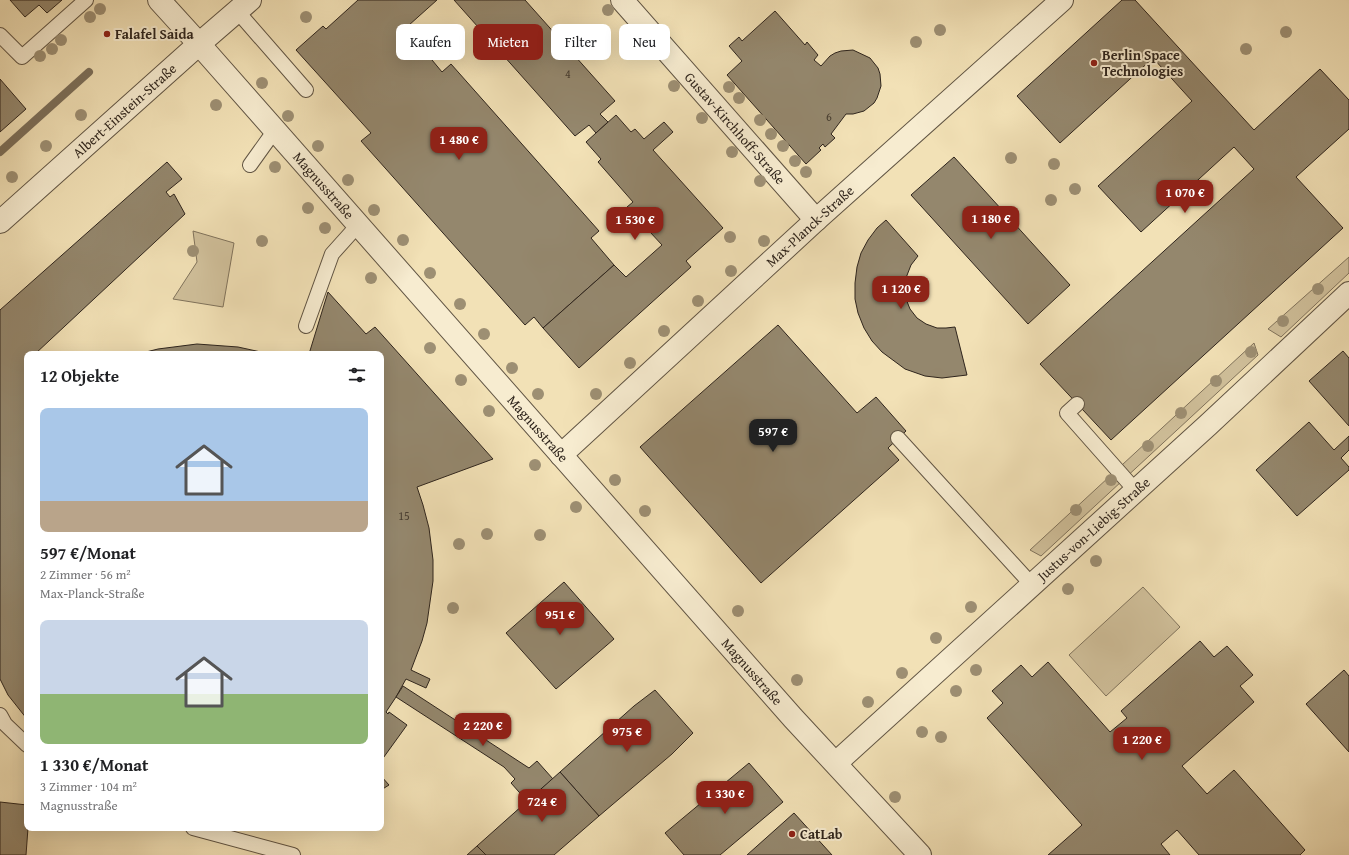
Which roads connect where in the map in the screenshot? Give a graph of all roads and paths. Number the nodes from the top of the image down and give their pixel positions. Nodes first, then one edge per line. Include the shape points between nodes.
1 (86, 0) edge
2 (159, 0) edge
3 (622, 0) edge
4 (1062, 0) edge
5 (244, 6) edge
6 (0, 35) edge
7 (199, 44) junction
8 (306, 90) dead end
9 (275, 130) junction
10 (250, 165) dead end
11 (816, 220) junction
12 (0, 222) edge
13 (358, 225) junction
14 (1349, 293) edge
15 (306, 326) dead end
16 (1077, 404) dead end
17 (898, 438) dead end
18 (561, 455) junction
19 (1136, 491) junction
20 (1032, 585) junction
21 (0, 715) edge
22 (24, 742) edge
23 (836, 764) junction
24 (204, 831) edge
25 (293, 855) edge
26 (920, 855) edge

1 - 6 lane via 22,57
2 - 7 street, Magnusstraße
3 - 11 street, Gustav-Kirchhoff-Straße
4 - 11 street, Max-Planck-Straße
5 - 7 street, Albert-Einstein-Straße
5 - 8 lane
7 - 9 street, Magnusstraße
7 - 12 street, Albert-Einstein-Straße
9 - 10 lane
9 - 13 street, Magnusstraße
11 - 18 street, Max-Planck-Straße
13 - 15 lane via 332,254
13 - 18 street, Magnusstraße
14 - 19 street, Justus-von-Liebig-Straße
16 - 19 lane via 1067,413
17 - 20 lane
18 - 23 street, Magnusstraße
19 - 20 street, Justus-von-Liebig-Straße
20 - 23 street, Justus-von-Liebig-Straße
21 - 22 lane via 5,724
23 - 26 street, Magnusstraße
24 - 25 lane

